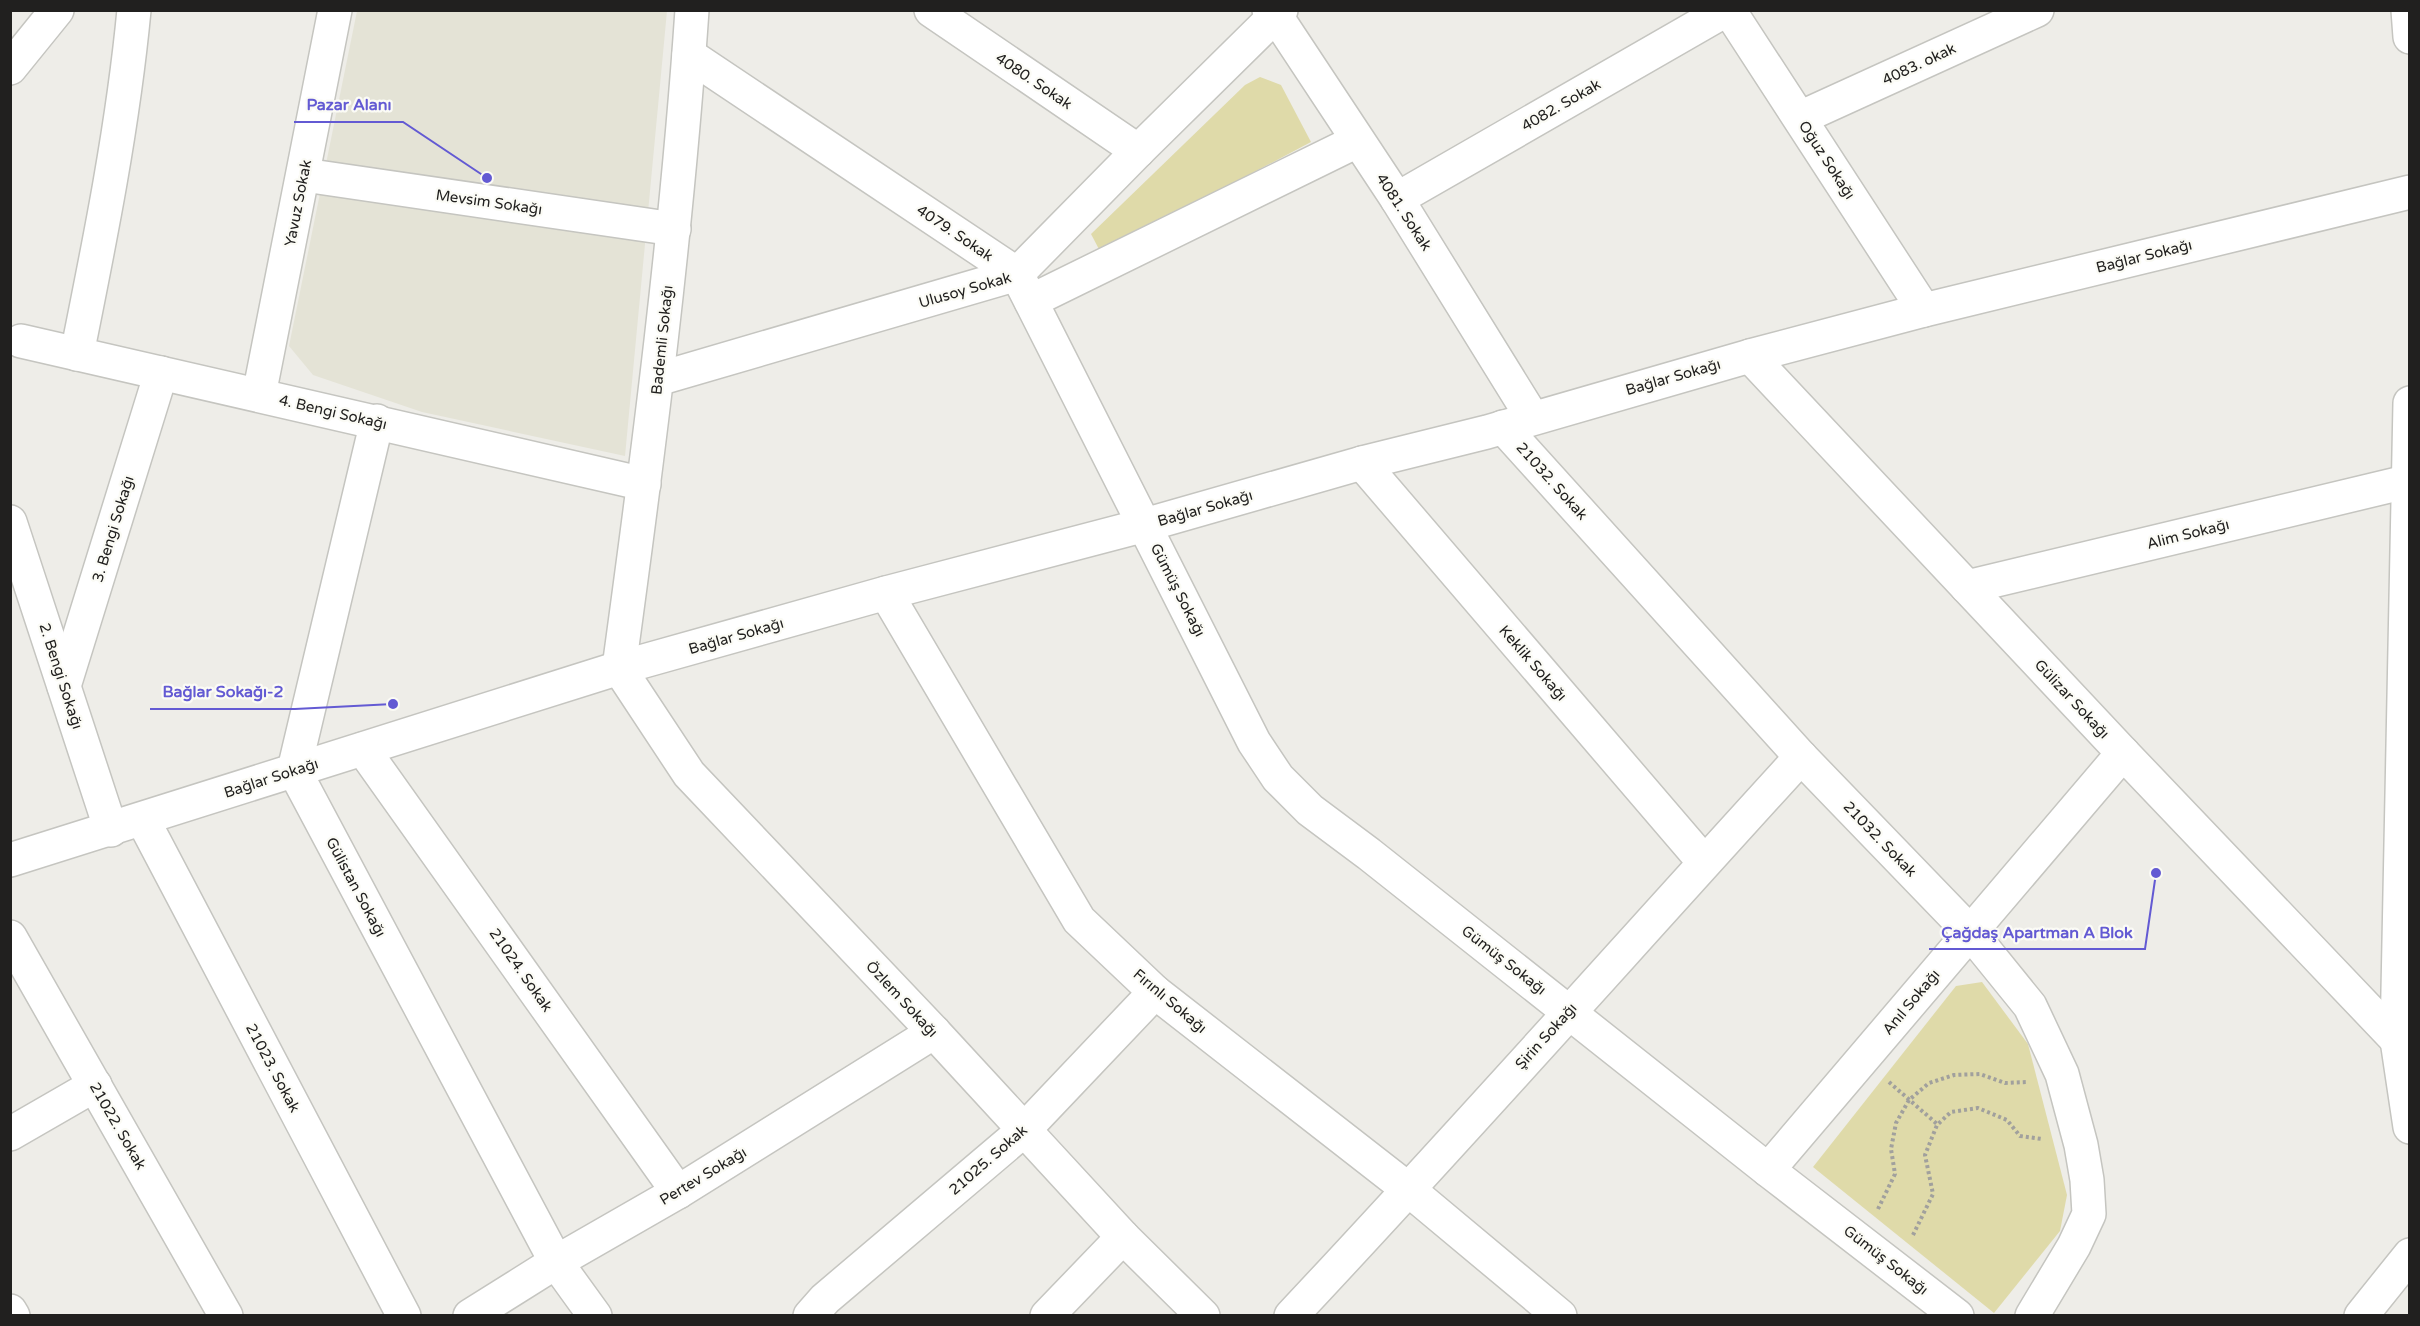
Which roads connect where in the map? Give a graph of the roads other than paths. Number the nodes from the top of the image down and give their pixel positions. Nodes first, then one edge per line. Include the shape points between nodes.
1 (57, 10) edge
2 (134, 10) edge
3 (335, 10) edge
4 (692, 10) edge
5 (931, 10) edge
6 (1728, 10) edge
7 (2408, 10) edge
8 (1276, 12) edge
9 (2020, 14) edge
10 (2409, 38) edge
11 (689, 55) junction
12 (10, 68) edge
13 (1800, 118) junction
14 (1357, 141) junction
15 (1138, 151) junction
16 (304, 175) junction
17 (2409, 192) edge
18 (1396, 199) junction
19 (674, 229) junction
20 (1024, 288) junction
21 (1924, 310) junction
22 (14, 339) edge
23 (77, 354) junction
24 (1750, 356) junction
25 (161, 373) junction
26 (658, 379) junction
27 (259, 395) junction
28 (2409, 403) edge
29 (377, 421) junction
30 (1518, 422) junction
31 (1362, 463) junction
32 (2408, 481) edge
33 (644, 484) junction
34 (10, 522) edge
35 (1145, 525) junction
36 (1967, 587) junction
37 (886, 593) junction
38 (619, 668) junction
39 (64, 686) junction
40 (363, 749) junction
41 (2123, 753) junction
42 (1801, 757) junction
43 (294, 770) junction
44 (143, 820) junction
45 (111, 830) junction
46 (10, 861) edge
47 (1704, 862) junction
48 (1970, 932) junction
49 (10, 937) edge
50 (1155, 992) junction
51 (1569, 1010) junction
52 (934, 1032) junction
53 (2397, 1040) junction
54 (95, 1085) junction
55 (2409, 1127) edge
56 (1023, 1131) junction
57 (10, 1134) edge
58 (1768, 1170) junction
59 (1409, 1190) junction
60 (678, 1192) junction
61 (1123, 1237) junction
62 (2409, 1256) edge
63 (556, 1262) junction
64 (10, 1311) edge
65 (13, 1316) edge
66 (226, 1316) edge
67 (404, 1316) edge
68 (470, 1316) edge
69 (595, 1316) edge
70 (810, 1316) edge
71 (1047, 1316) edge
72 (1203, 1316) edge
73 (1291, 1316) edge
74 (1560, 1316) edge
75 (1957, 1316) edge
76 (2032, 1316) edge
77 (2361, 1316) edge

1 - 12 street
2 - 23 street via 129,59
3 - 16 street, Yavuz Sokak
4 - 11 street, Bademli Sokağı
5 - 15 street, 4080. Sokak
6 - 13 street, Oğuz Sokağı
6 - 18 street, 4082. Sokak
7 - 10 street
8 - 14 street, 4081. Sokak
8 - 15 street, Ulusoy Sokak
9 - 13 street, 4083. okak
11 - 19 street, Bademli Sokağı
11 - 20 street, 4079. Sokak
13 - 21 street, Oğuz Sokağı
14 - 18 street, 4081. Sokak
14 - 20 street
15 - 20 street, Ulusoy Sokak
16 - 19 street, Mevsim Sokağı
16 - 27 street, Yavuz Sokak
17 - 21 street, Bağlar Sokağı
18 - 30 street, 4081. Sokak
19 - 26 street, Bademli Sokağı
20 - 26 street, Ulusoy Sokak
20 - 35 street, 4079. Sokak
21 - 24 street, Bağlar Sokağı
22 - 23 street, 4. Bengi Sokağı
23 - 25 street, 4. Bengi Sokağı
24 - 30 street, Bağlar Sokağı
24 - 36 street, Gülizar Sokağı
25 - 27 street, 4. Bengi Sokağı
25 - 39 street, 3. Bengi Sokağı
26 - 33 street, Bademli Sokağı
27 - 29 street, 4. Bengi Sokağı
28 - 32 street
29 - 33 street, 4. Bengi Sokağı
29 - 43 street
30 - 31 street, Bağlar Sokağı
30 - 42 street, 21032. Sokak
31 - 35 street, Bağlar Sokağı
31 - 47 street, Keklik Sokağı
32 - 36 street, Alim Sokağı
32 - 53 street
33 - 38 street, Bademli Sokağı
34 - 39 street, 2. Bengi Sokağı
35 - 37 street, Bağlar Sokağı
35 - 51 street, Gümüş Sokağı via 1254,742 1278,778 1310,810
36 - 41 street, Gülizar Sokağı
37 - 38 street, Bağlar Sokağı
37 - 50 street, Fırınlı Sokağı via 1079,920
38 - 40 street, Bağlar Sokağı
38 - 52 street, Özlem Sokağı via 689,774
39 - 45 street, 2. Bengi Sokağı
40 - 43 street, Bağlar Sokağı
40 - 60 street, 21024. Sokak
41 - 48 street, Anıl Sokağı
41 - 53 street, Gülizar Sokağı
42 - 47 street, Şirin Sokağı
42 - 48 street, 21032. Sokak
43 - 44 street, Bağlar Sokağı
43 - 63 street, Gülistan Sokağı
44 - 45 street, Bağlar Sokağı
44 - 67 street, 21023. Sokak
45 - 46 street, Bağlar Sokağı
47 - 51 street, Şirin Sokağı
48 - 58 street, Anıl Sokağı
48 - 76 street, 21032. Sokak via 2030,1006 2062,1074 2087,1180 2089,1214
49 - 54 street, 21022. Sokak
50 - 56 street, 21025. Sokak
50 - 59 street, Fırınlı Sokağı
51 - 58 street, Gümüş Sokağı
51 - 59 street, Şirin Sokağı
52 - 56 street, Özlem Sokağı
52 - 60 street, Pertev Sokağı
53 - 55 street
54 - 57 street
54 - 66 street, 21022. Sokak
56 - 61 street, Özlem Sokağı
56 - 70 street, 21025. Sokak
58 - 75 street, Gümüş Sokağı
59 - 73 street, Şirin Sokağı
59 - 74 street, Fırınlı Sokağı
60 - 63 street, Pertev Sokağı
61 - 71 street
61 - 72 street, Özlem Sokağı
62 - 77 street
63 - 68 street, Pertev Sokağı
63 - 69 street, Gülistan Sokağı
64 - 65 street

